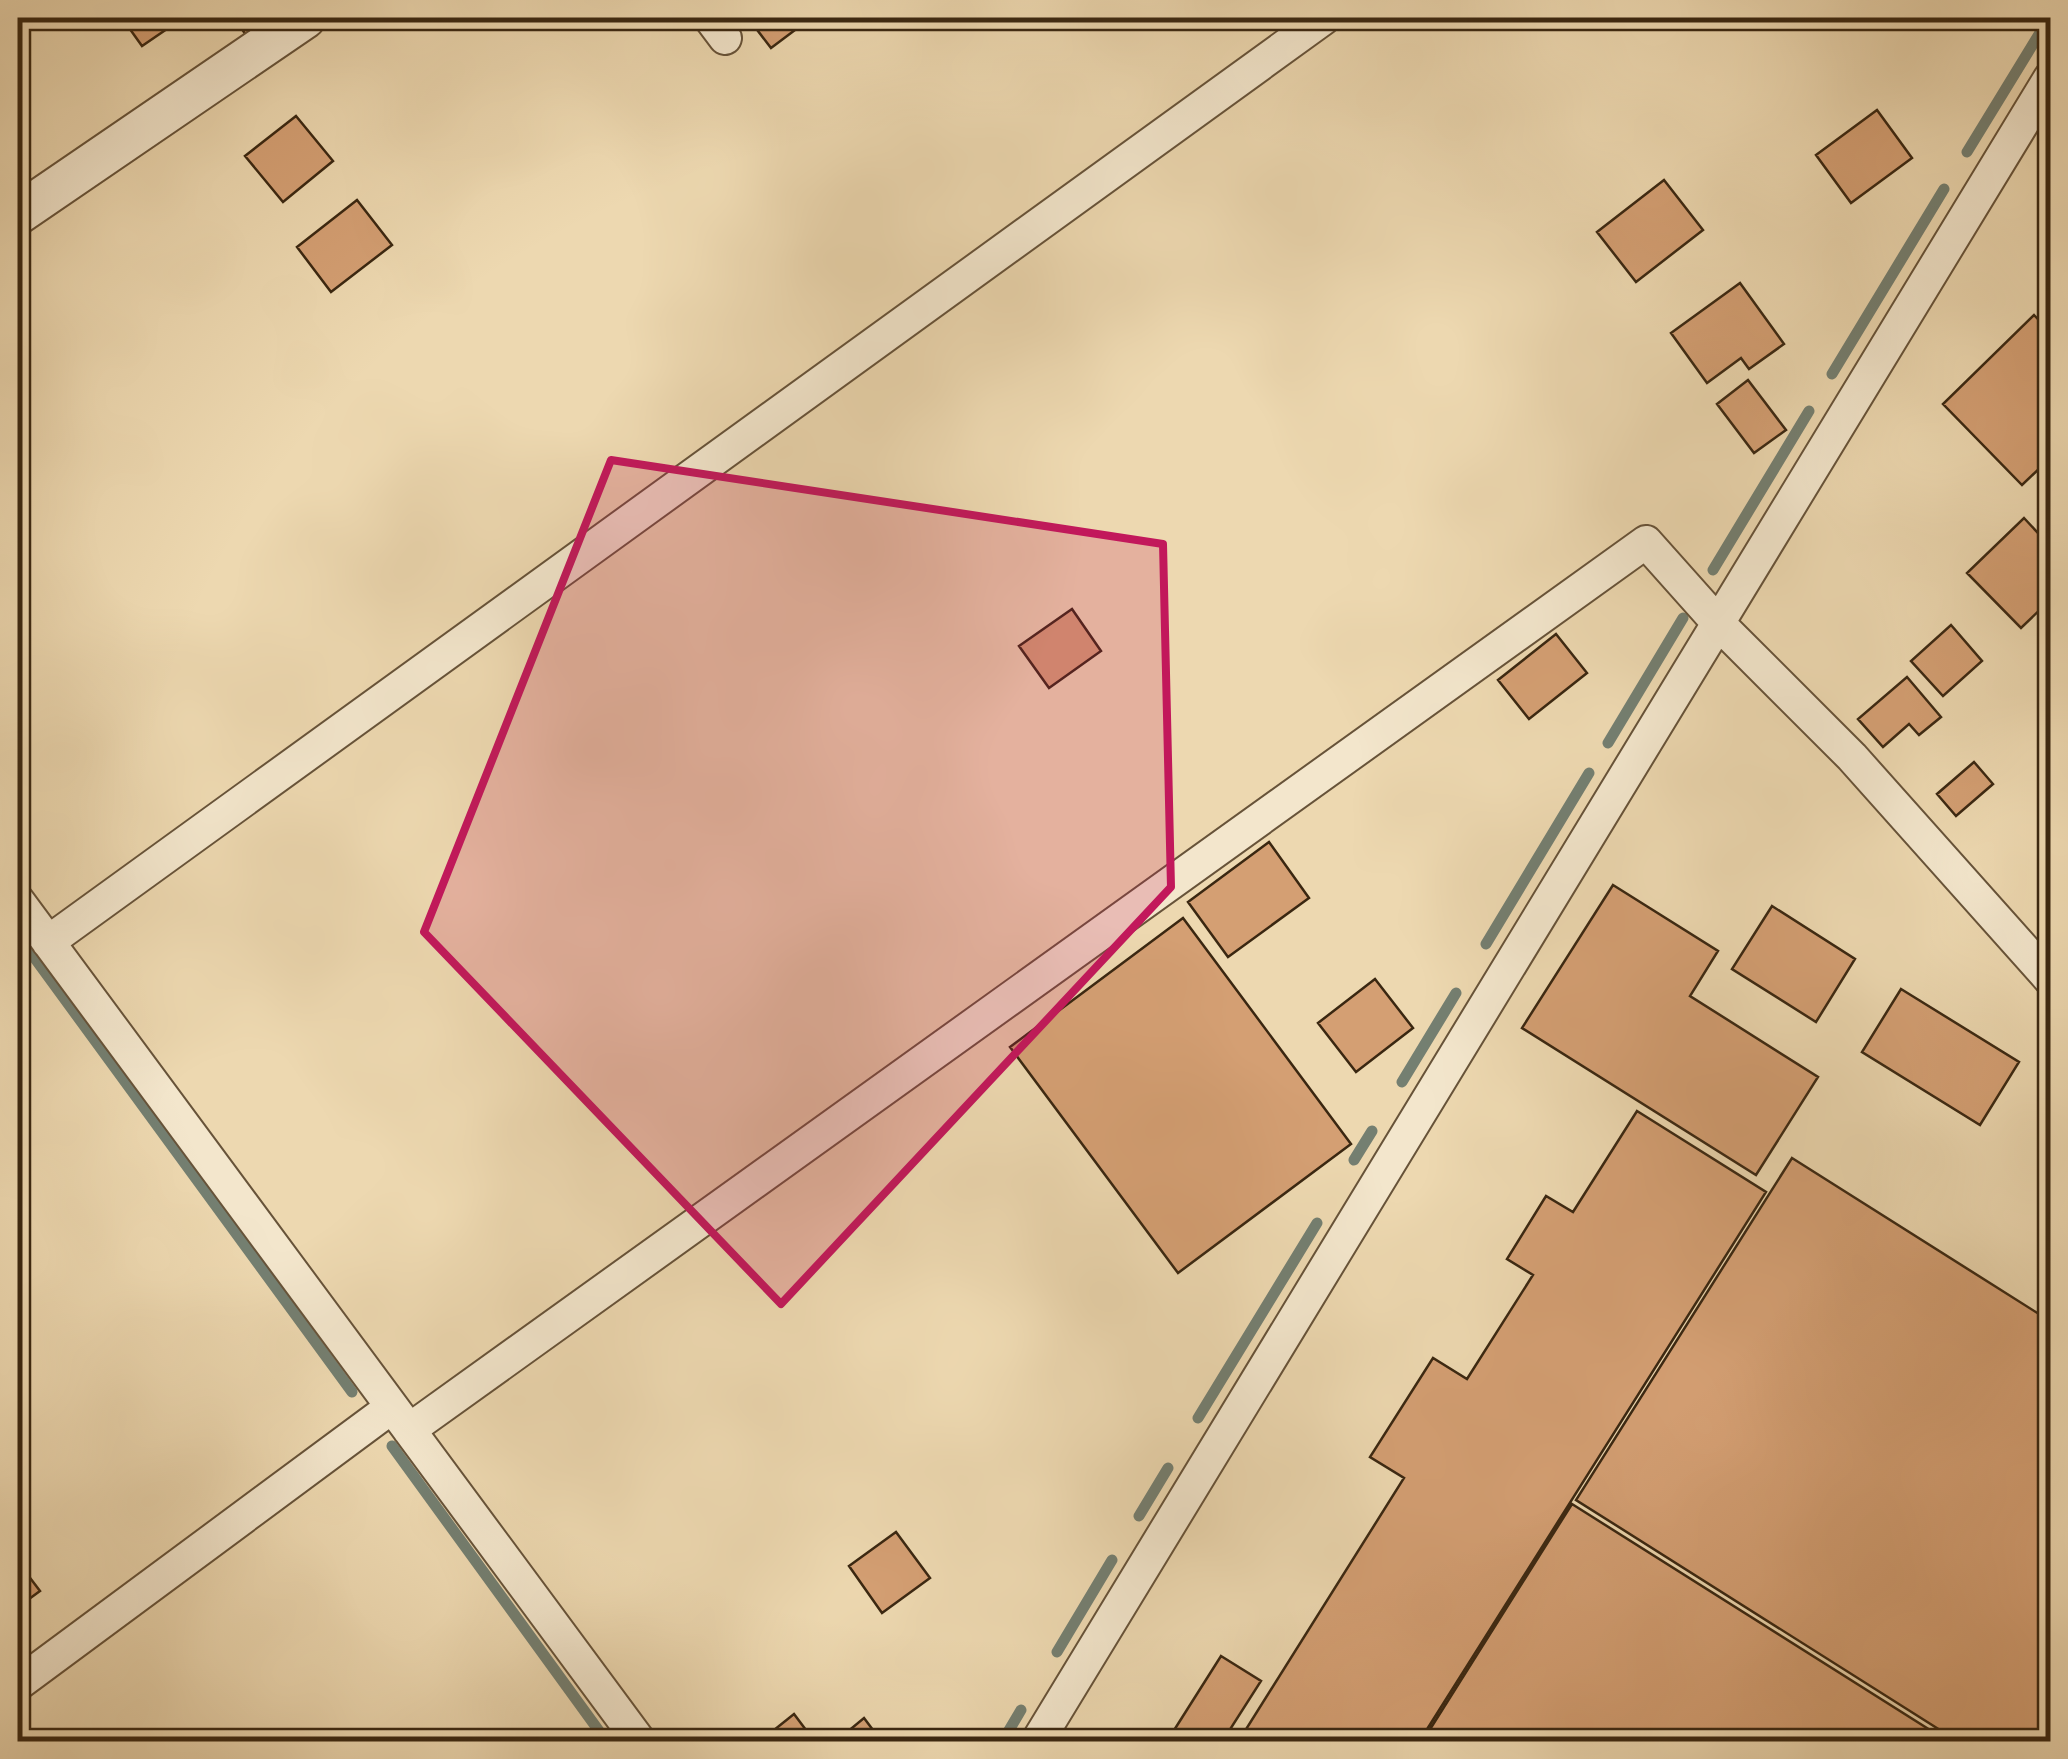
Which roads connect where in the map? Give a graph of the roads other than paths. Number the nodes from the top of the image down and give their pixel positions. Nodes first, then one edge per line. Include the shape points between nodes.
1 (304, 18) edge
2 (1324, 18) edge
3 (2050, 78) edge
4 (18, 214) edge
5 (1720, 626) junction
6 (18, 901) edge
7 (48, 942) junction
8 (2050, 978) edge
9 (400, 1418) junction
10 (18, 1684) edge
11 (640, 1742) edge
12 (1037, 1742) edge

1 - 4 street
2 - 7 street
3 - 5 street
5 - 8 street via 1852,757
5 - 9 street via 1646,542
5 - 12 street
6 - 7 street
7 - 9 street
9 - 10 street
9 - 11 street

